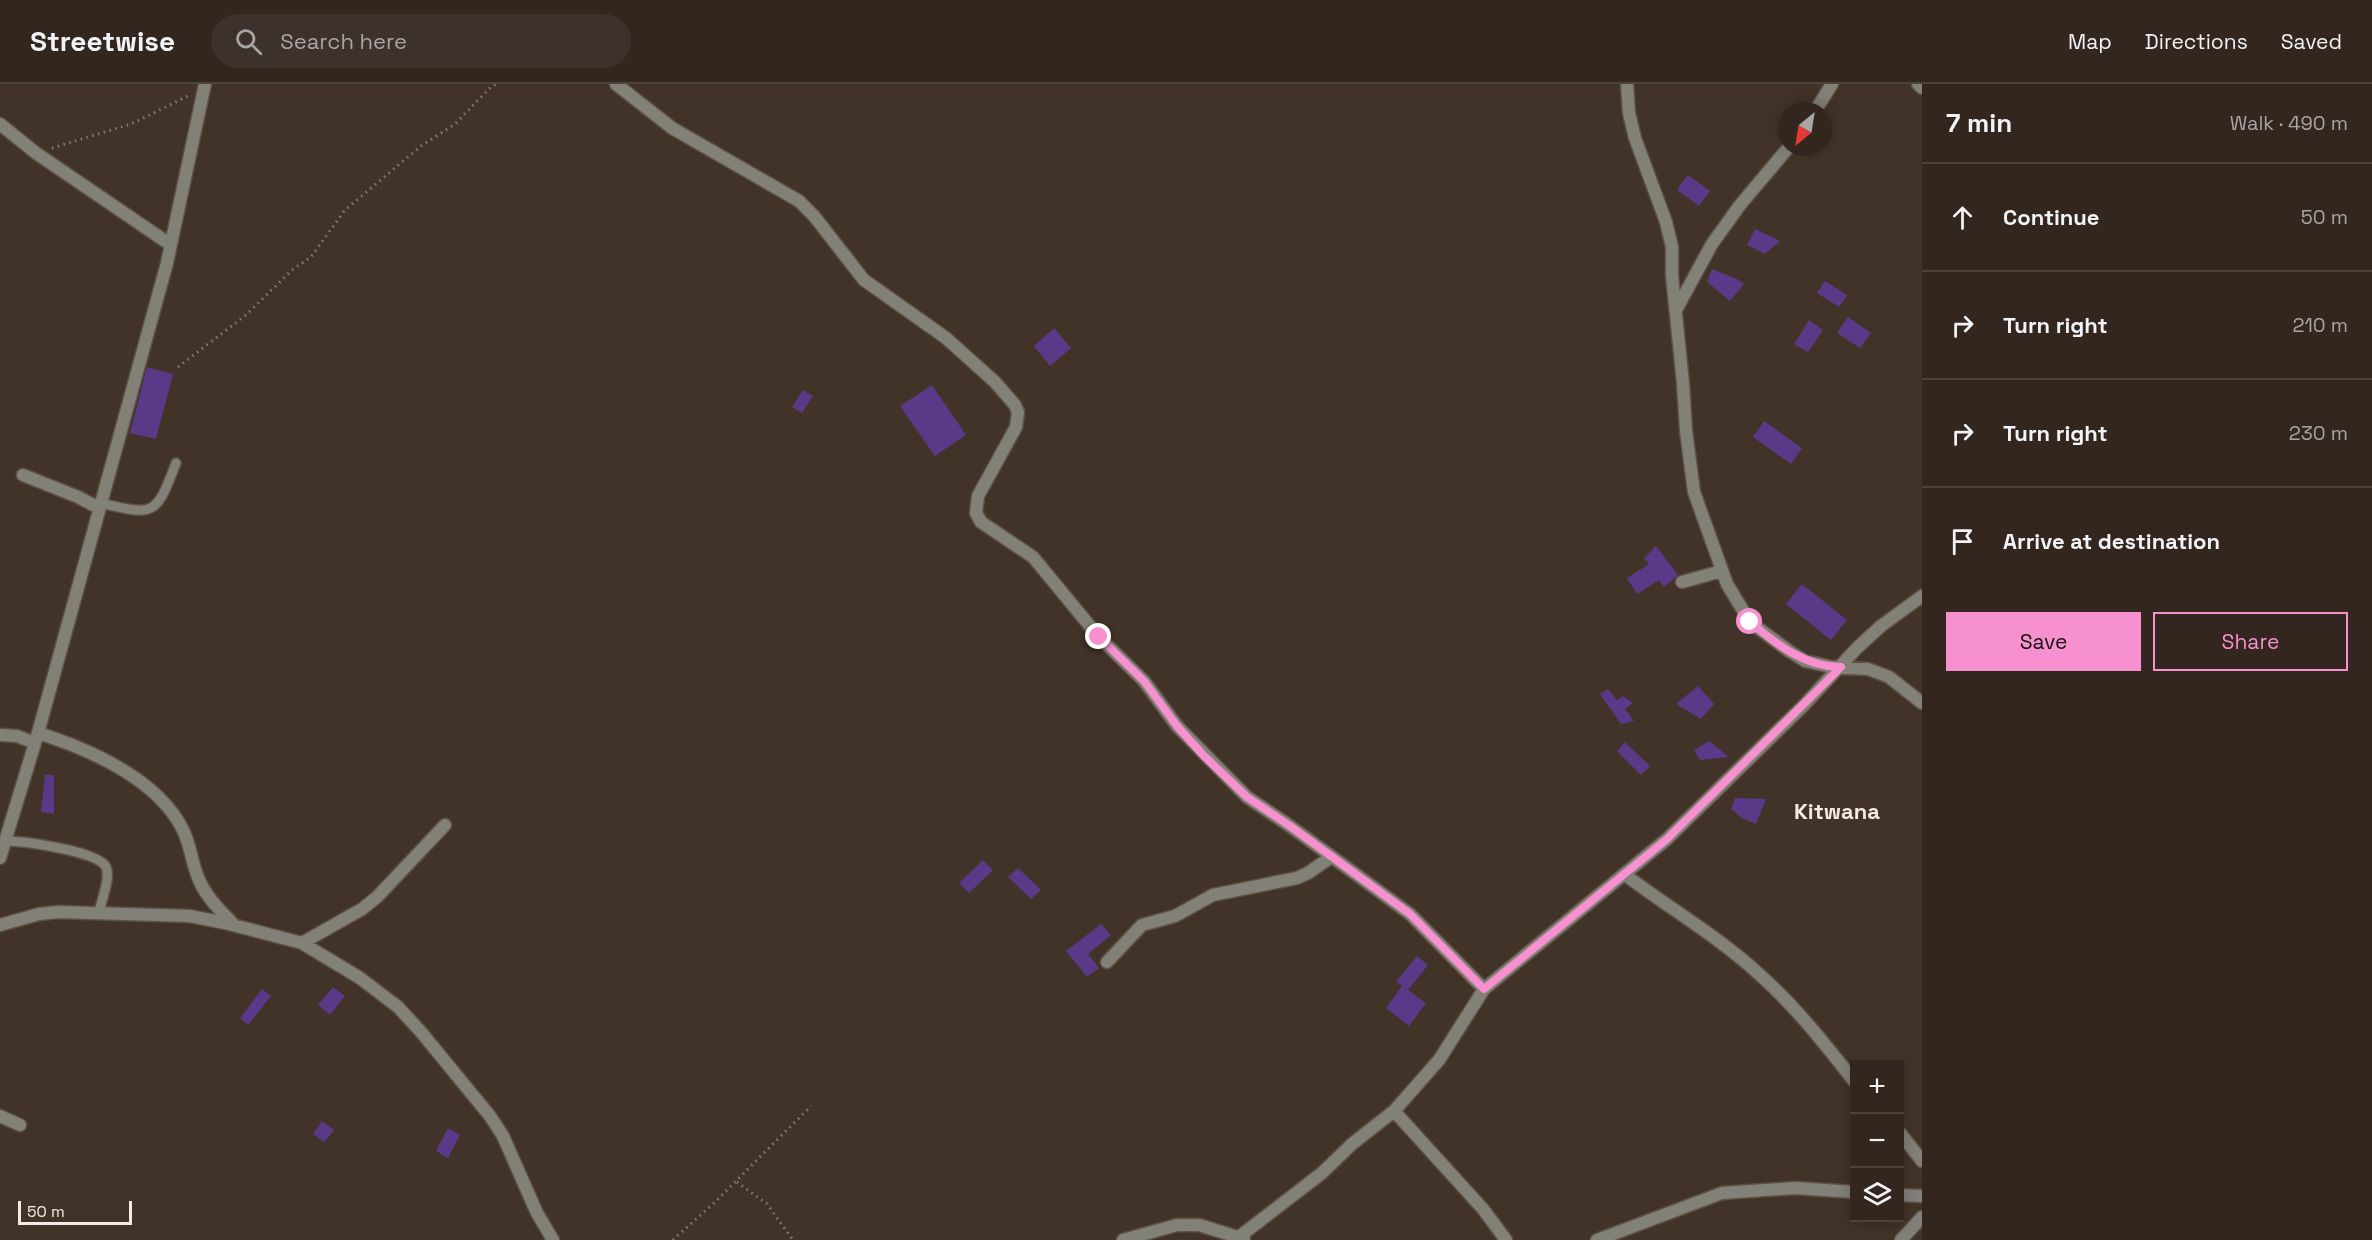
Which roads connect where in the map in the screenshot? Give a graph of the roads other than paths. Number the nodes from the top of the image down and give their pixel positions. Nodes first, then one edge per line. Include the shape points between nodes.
1 (616, 84) edge
2 (1627, 84) edge
3 (1832, 84) edge
4 (1918, 84) edge
5 (204, 86) edge
6 (1922, 88) edge
7 (1821, 102) edge
8 (0, 124) edge
9 (1782, 156) edge
10 (171, 245) junction
11 (1676, 311) junction
12 (176, 463) dead end
13 (24, 475) dead end
14 (100, 505) junction
15 (1722, 571) junction
16 (1682, 582) dead end
17 (1922, 596) edge
18 (1841, 667) junction
19 (1922, 703) edge
20 (0, 735) edge
21 (36, 738) junction
22 (446, 825) dead end
23 (4, 841) junction
24 (1331, 857) junction
25 (0, 858) edge
26 (1624, 874) junction
27 (99, 913) junction
28 (0, 925) edge
29 (234, 925) junction
30 (302, 943) junction
31 (1107, 962) dead end
32 (1484, 989) junction
33 (1850, 1076) edge
34 (1394, 1111) junction
35 (0, 1116) edge
36 (20, 1125) dead end
37 (1904, 1139) edge
38 (1922, 1161) edge
39 (1850, 1192) edge
40 (1904, 1195) edge
41 (1922, 1196) edge
42 (1922, 1216) edge
43 (1240, 1239) edge
44 (553, 1240) edge
45 (1123, 1240) edge
46 (1506, 1240) edge
47 (1597, 1240) edge
48 (1901, 1240) edge

1 - 24 street via 672,128 799,201 864,280 946,338 995,382 1015,405 1018,419 978,496 976,513 981,522 1033,557 1225,777
2 - 11 street via 1635,138 1672,248
3 - 7 street
4 - 6 street
5 - 10 street
8 - 10 street
9 - 11 street via 1719,234
10 - 14 street
11 - 15 street via 1689,466 1694,492
12 - 14 lane via 165,493 154,507 132,511
13 - 14 street
14 - 21 street
15 - 16 street
15 - 18 street via 1736,602 1766,636 1805,661
17 - 18 street via 1881,626
18 - 19 street via 1868,669 1889,677
18 - 26 street via 1667,839
20 - 21 street
21 - 23 street
21 - 29 street via 64,741 156,793 183,830 200,883
22 - 30 street via 377,897
23 - 25 street
23 - 27 lane via 59,848 98,859 107,873
24 - 31 street via 1297,878 1213,895 1175,916 1142,926
24 - 32 street via 1410,914
26 - 32 street
26 - 33 street via 1760,975 1813,1029
27 - 28 street via 39,914
27 - 29 street via 190,916
29 - 30 street
30 - 44 street via 376,989 398,1007 444,1058 503,1136 537,1214
32 - 34 street via 1438,1060
34 - 43 street
34 - 46 street
35 - 36 street
37 - 38 street
39 - 47 street via 1795,1188 1722,1192
40 - 41 street
42 - 48 street
43 - 45 street via 1199,1225 1177,1225

